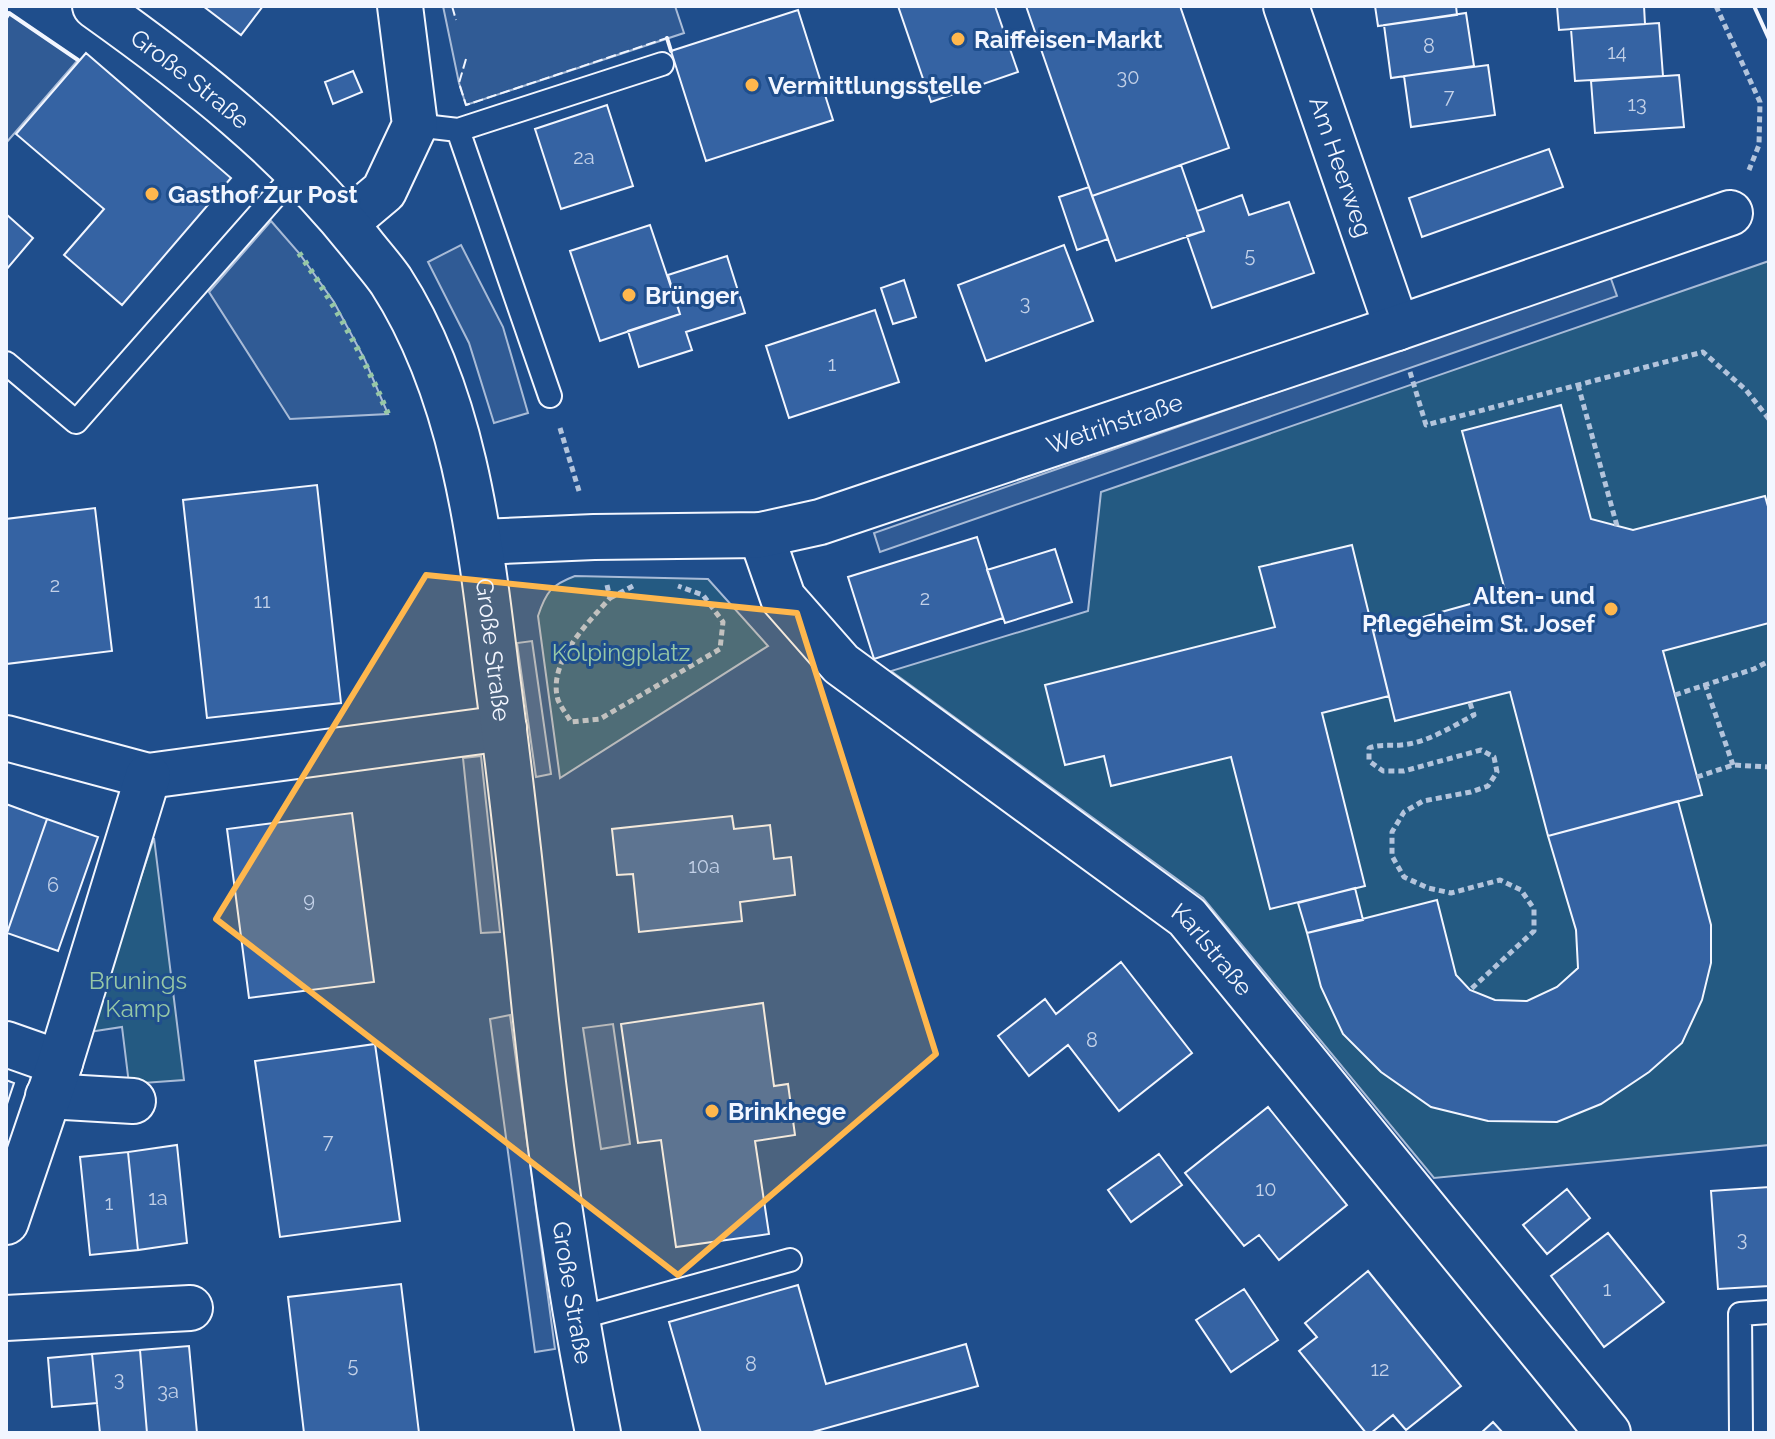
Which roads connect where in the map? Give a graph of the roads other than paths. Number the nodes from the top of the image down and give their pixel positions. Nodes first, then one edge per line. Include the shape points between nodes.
1 (95, 6) edge
2 (400, 6) edge
3 (1286, 6) edge
4 (662, 64) dead end
5 (415, 125) junction
6 (458, 130) junction
7 (298, 170) junction
8 (1730, 213) road end
9 (346, 223) junction
10 (1397, 328) junction
11 (6, 363) edge
12 (550, 396) road end
13 (761, 535) junction
14 (480, 542) junction
15 (504, 728) junction
16 (6, 738) edge
17 (148, 776) junction
18 (6, 1044) edge
19 (54, 1080) junction
20 (133, 1101) dead end
21 (6, 1222) edge
22 (790, 1260) dead end
23 (190, 1308) dead end
24 (1769, 1312) edge
25 (6, 1318) edge
26 (575, 1319) junction
27 (598, 1433) edge
28 (1608, 1433) edge
29 (1741, 1433) edge

1 - 7 street, Große Straße
2 - 5 street
3 - 10 street, Am Heerweg
4 - 6 lane
5 - 6 lane
5 - 9 street via 384,191
6 - 12 lane
7 - 9 street, Große Straße
7 - 11 lane via 76,422
8 - 10 street, Wetrihstraße
9 - 14 street, Große Straße via 391,280 430,355 460,451
10 - 13 street, Wetrihstraße via 820,522
13 - 14 street, Wetrihstraße
13 - 28 street, Karlstraße via 783,598 841,664 1187,917
14 - 15 street, Große Straße
15 - 17 street
15 - 26 street, Große Straße
16 - 17 street
17 - 19 street
18 - 19 street
19 - 20 street
19 - 21 street
22 - 26 lane
23 - 25 street
24 - 29 lane via 1740,1314
26 - 27 street, Große Straße

